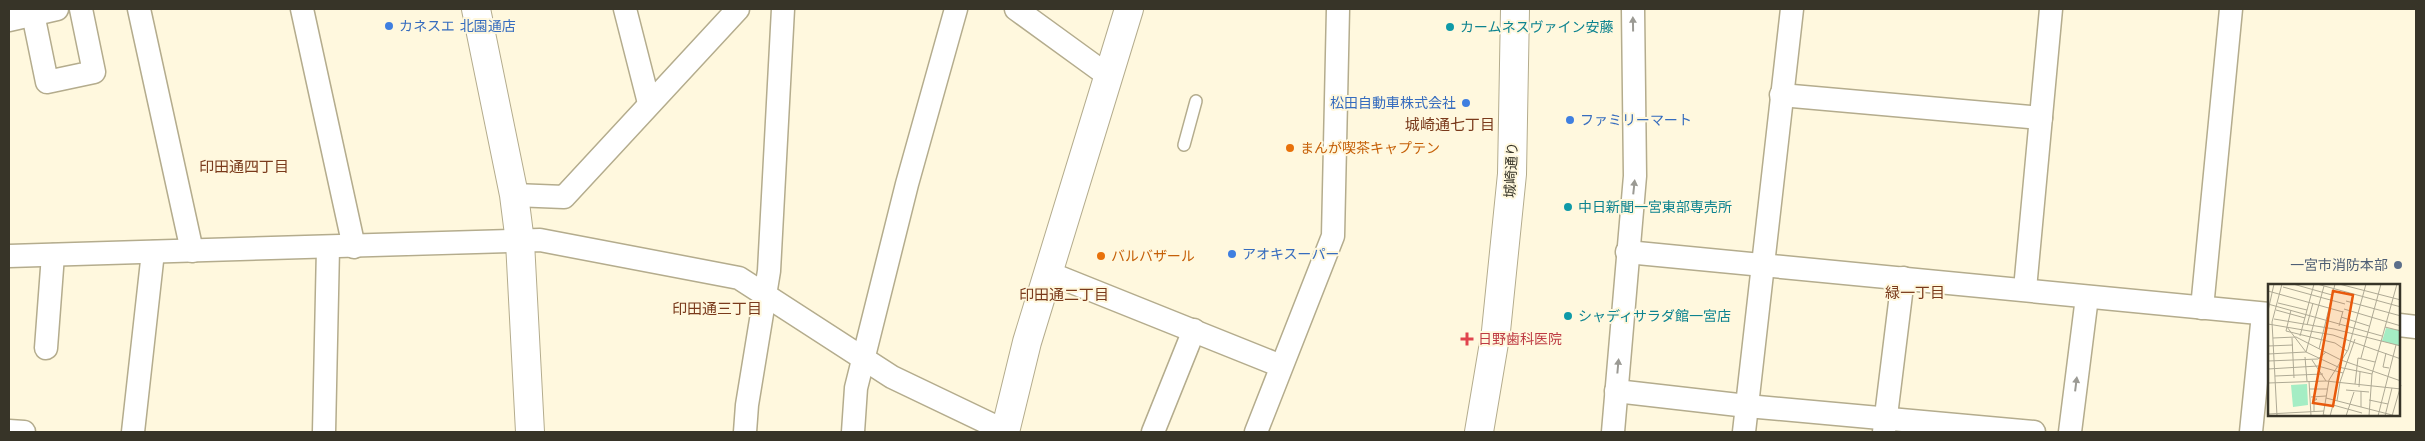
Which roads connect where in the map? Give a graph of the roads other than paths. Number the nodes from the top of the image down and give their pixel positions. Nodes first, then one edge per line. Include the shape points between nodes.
1 (57, 9) edge
2 (81, 9) edge
3 (139, 9) edge
4 (302, 9) edge
5 (476, 9) edge
6 (625, 9) edge
7 (738, 9) edge
8 (783, 9) edge
9 (956, 9) edge
10 (1016, 9) edge
11 (1129, 9) edge
12 (1338, 9) edge
13 (1515, 9) edge
14 (1632, 9) edge
15 (1792, 9) edge
16 (2051, 9) edge
17 (2231, 9) edge
18 (33, 14) dead end
19 (9, 20) edge
20 (1107, 75) junction
21 (1782, 95) junction
22 (1196, 100) dead end
23 (649, 103) junction
24 (2041, 118) junction
25 (1184, 145) dead end
26 (514, 195) junction
27 (520, 242) junction
28 (354, 247) junction
29 (328, 248) junction
30 (192, 251) junction
31 (153, 252) junction
32 (1627, 252) junction
33 (53, 255) junction
34 (9, 256) edge
35 (1763, 264) junction
36 (1049, 273) junction
37 (1903, 278) junction
38 (2026, 289) junction
39 (764, 294) junction
40 (2087, 297) junction
41 (2202, 308) junction
42 (2266, 314) edge
43 (2400, 325) edge
44 (2416, 327) edge
45 (1194, 330) junction
46 (46, 348) dead end
47 (864, 357) junction
48 (1281, 366) junction
49 (1616, 391) junction
50 (1747, 406) junction
51 (1885, 425) edge
52 (9, 431) edge
53 (24, 432) edge
54 (133, 432) edge
55 (324, 432) edge
56 (530, 432) edge
57 (745, 432) edge
58 (852, 432) edge
59 (1006, 432) edge
60 (1153, 432) edge
61 (1256, 432) edge
62 (1479, 432) edge
63 (1613, 432) edge
64 (1744, 432) edge
65 (2034, 432) edge
66 (2070, 432) edge
67 (2251, 432) edge

1 - 19 street
2 - 18 street via 94,72 47,82
3 - 30 street
4 - 28 street
5 - 26 street
6 - 23 street
7 - 23 street
8 - 39 street via 770,261
9 - 47 street via 907,184
10 - 20 street
11 - 20 street
12 - 48 street via 1333,236
13 - 62 street, 城崎通り via 1512,174 1496,331
32 -> 14 street via 1635,176
15 - 21 street
16 - 24 street
17 - 41 street
20 - 36 street
21 - 24 street
21 - 35 street
22 - 25 lane
23 - 26 street via 564,197
24 - 38 street
26 - 27 street
27 - 28 street
27 - 39 street via 540,240 739,278
27 - 56 street
28 - 29 street
29 - 30 street
29 - 55 street
30 - 31 street
31 - 33 street
31 - 54 street
32 - 35 street
49 -> 32 street
33 - 34 street
33 - 46 street
35 - 37 street
35 - 50 street
36 - 45 street
36 - 59 street via 1027,342
37 - 38 street
37 - 51 street
38 - 40 street
39 - 47 street
39 - 57 street
40 - 41 street
66 -> 40 street
41 - 42 street
42 - 67 street
43 - 44 street
45 - 48 street
45 - 60 street
47 - 58 street via 856,388
47 - 59 street via 892,377
48 - 61 street
49 - 50 street
49 - 63 street
50 - 51 street
50 - 64 street
51 - 65 street
52 - 53 street

